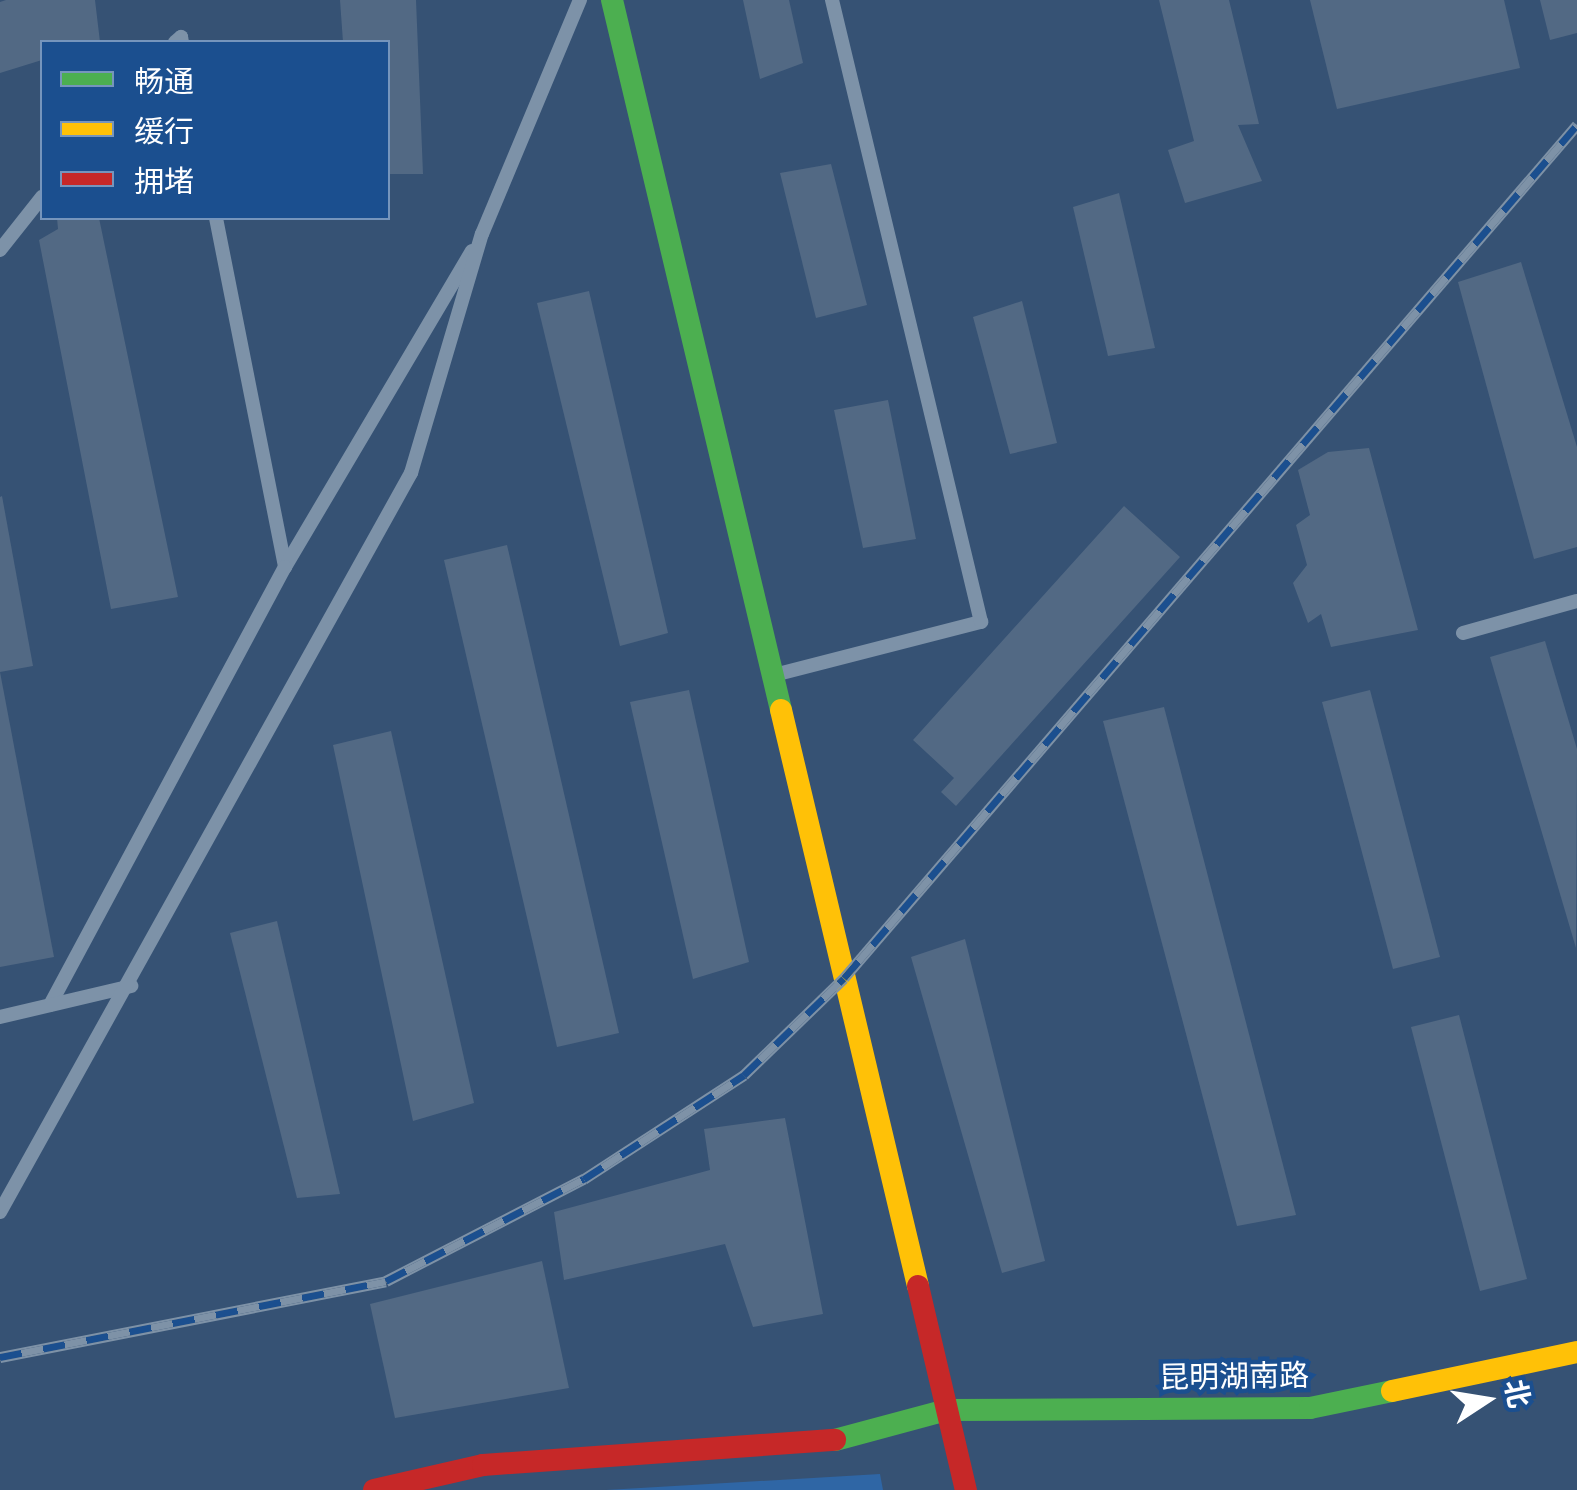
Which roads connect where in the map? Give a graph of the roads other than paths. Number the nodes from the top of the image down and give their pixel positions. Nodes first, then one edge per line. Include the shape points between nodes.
1 (580, 0) edge
2 (612, 0) edge
3 (832, 0) edge
4 (40, 200) edge
5 (216, 220) edge
6 (482, 234) junction
7 (0, 250) edge
8 (285, 567) junction
9 (1577, 601) edge
10 (1464, 632) dead end
11 (772, 675) junction
12 (131, 986) junction
13 (50, 1006) junction
14 (0, 1018) edge
15 (0, 1212) edge
16 (1577, 1352) edge
17 (947, 1410) junction
18 (374, 1490) edge
19 (966, 1490) edge

1 - 6 lane
2 - 11 street
3 - 11 lane via 982,622
4 - 7 lane
5 - 8 lane
6 - 8 lane
6 - 12 lane via 412,473
8 - 13 lane
9 - 10 lane
11 - 17 street
12 - 13 lane
12 - 15 lane
13 - 14 lane
16 - 17 street, 昆明湖南路 via 1310,1408
17 - 18 street, 昆明湖南路 via 836,1440 483,1465
17 - 19 street

